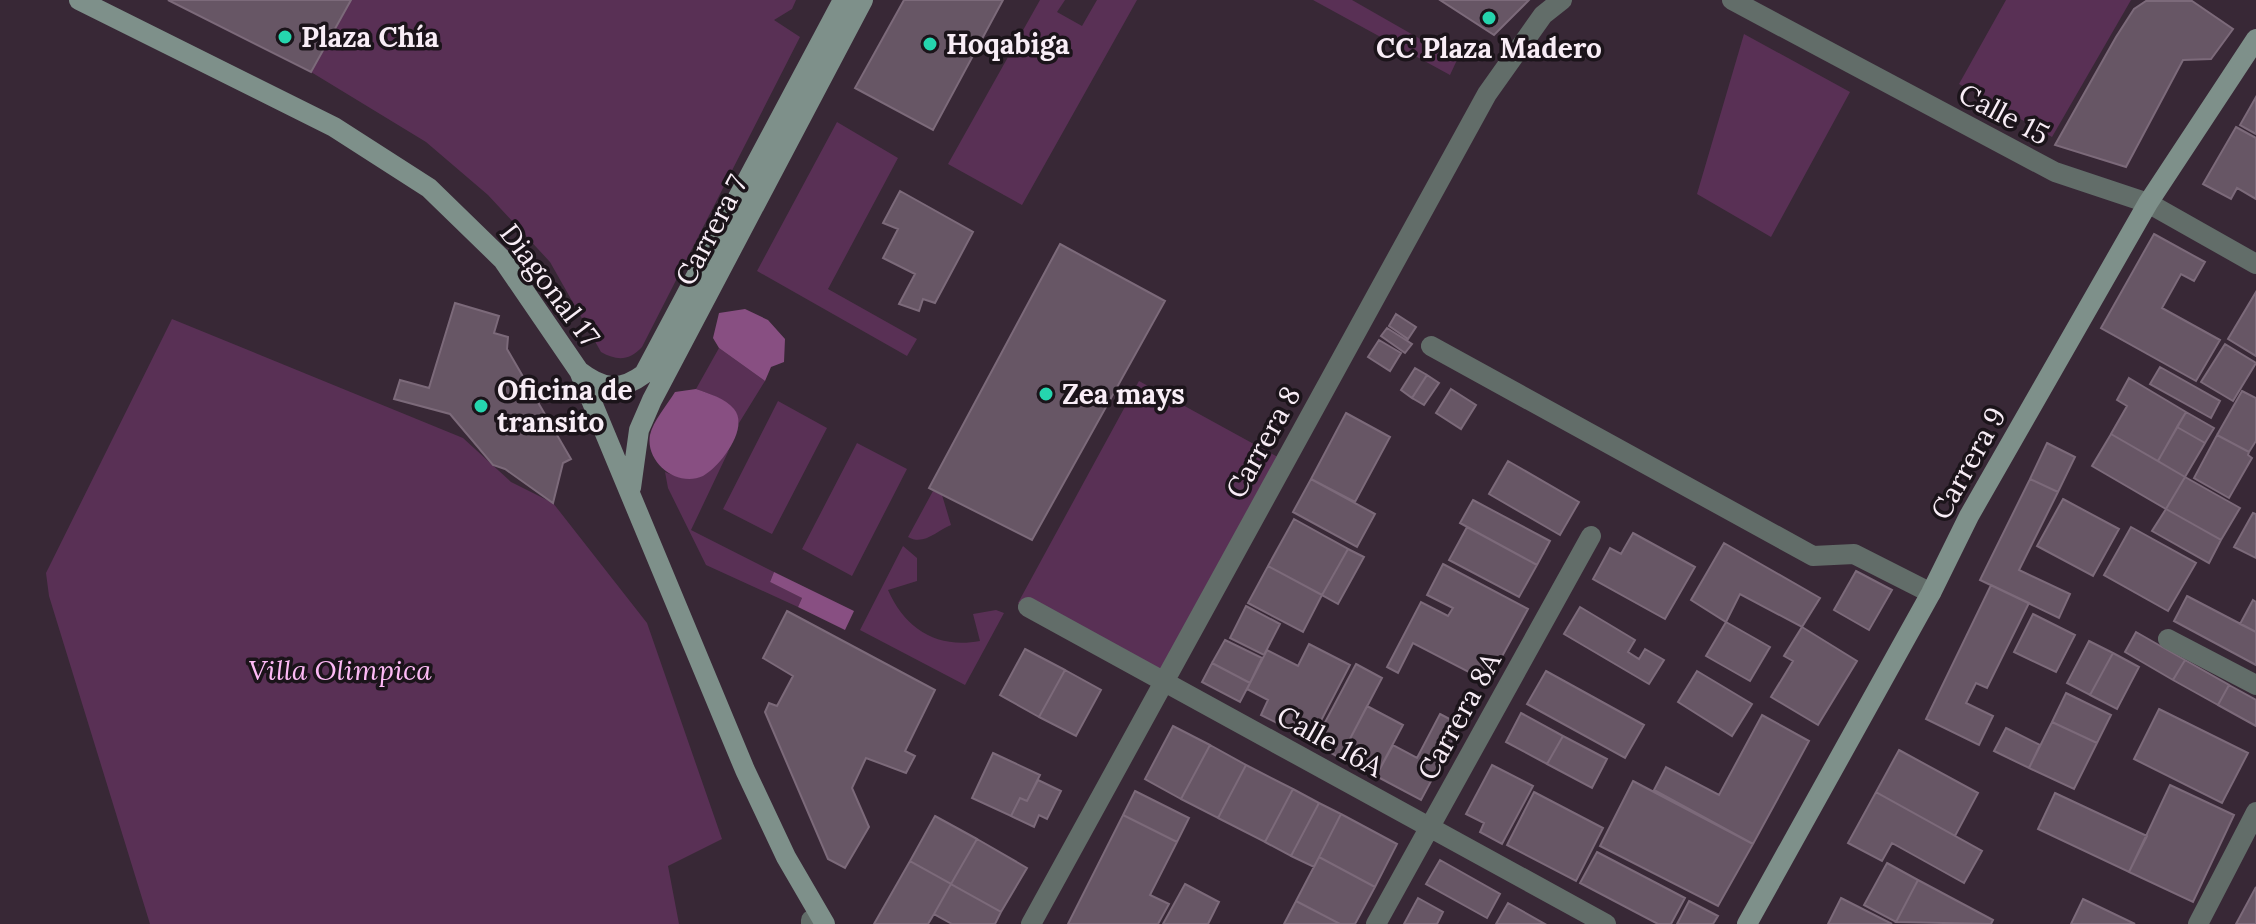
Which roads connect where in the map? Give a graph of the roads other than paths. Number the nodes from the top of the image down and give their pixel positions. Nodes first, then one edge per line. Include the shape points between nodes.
1 (79, 0) edge
2 (843, 0) edge
3 (863, 0) edge
4 (1562, 0) edge
5 (1732, 0) edge
6 (2256, 39) edge
7 (2148, 203) junction
8 (2256, 264) edge
9 (1431, 346) dead end
10 (579, 371) junction
11 (631, 492) junction
12 (1591, 536) dead end
13 (1931, 593) junction
14 (1028, 607) dead end
15 (2168, 639) dead end
16 (1163, 681) junction
17 (2256, 685) edge
18 (2256, 812) edge
19 (1429, 827) junction
20 (816, 923) edge
21 (1031, 924) edge
22 (1376, 924) edge
23 (1606, 924) edge
24 (1747, 924) edge
25 (2198, 924) edge

1 - 10 main road, Diagonal 17 via 293,104 429,188 503,260
2 - 10 main road, Carrera 7 via 653,362 644,374 620,387 594,383
3 - 11 main road, Carrera 7 via 652,400 639,430
4 - 16 street, Carrera 8 via 1543,15 1487,94
5 - 7 street, Calle 15 via 2055,172
6 - 7 main road, Carrera 9
7 - 8 street, Calle 15
7 - 13 main road, Carrera 9 via 1969,516
9 - 13 street via 1813,556 1854,554
10 - 11 main road, Diagonal 17
11 - 20 main road, Diagonal 17 via 745,770
12 - 19 street, Carrera 8A
13 - 24 main road, Carrera 9
14 - 16 street, Calle 16A
15 - 17 street
16 - 19 street, Calle 16A
16 - 21 street, Carrera 8
18 - 25 street
19 - 22 street, Carrera 8A
19 - 23 street, Calle 16A

